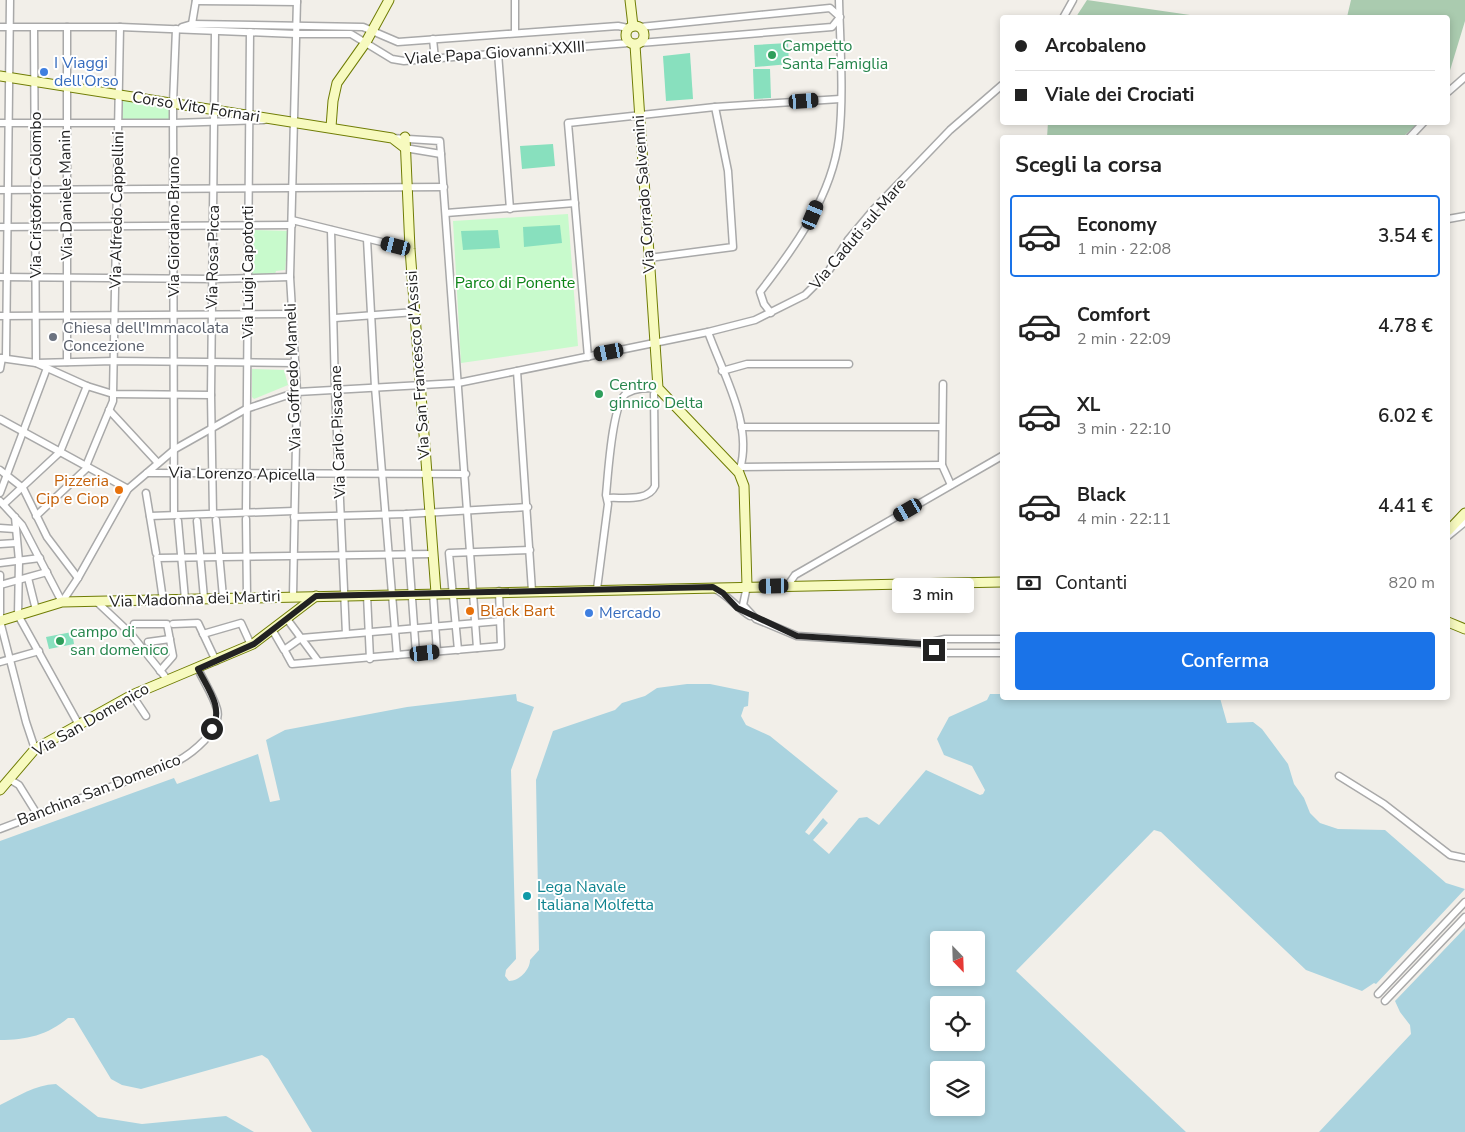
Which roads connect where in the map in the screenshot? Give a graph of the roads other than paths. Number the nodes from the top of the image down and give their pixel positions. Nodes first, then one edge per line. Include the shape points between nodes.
1 (10, 0) edge
2 (196, 0) edge
3 (389, 0) edge
4 (515, 0) edge
5 (630, 0) edge
6 (840, 0) edge
7 (1073, 0) edge
8 (297, 1) edge
9 (1065, 15) edge
10 (840, 17) junction
11 (192, 24) junction
12 (0, 26) edge
13 (297, 26) junction
14 (10, 27) junction
15 (120, 27) junction
16 (634, 27) junction
17 (34, 28) junction
18 (67, 28) junction
19 (176, 29) junction
20 (214, 30) junction
21 (372, 30) junction
22 (250, 32) junction
23 (516, 32) junction
24 (296, 34) junction
25 (433, 39) junction
26 (366, 42) junction
27 (635, 44) junction
28 (498, 53) junction
29 (435, 58) junction
30 (4, 77) edge
31 (1465, 77) edge
32 (35, 83) junction
33 (1000, 86) edge
34 (65, 88) junction
35 (1450, 90) edge
36 (119, 95) junction
37 (840, 99) junction
38 (173, 103) junction
39 (715, 107) junction
40 (214, 109) junction
41 (638, 116) junction
42 (248, 119) junction
43 (35, 123) junction
44 (66, 123) junction
45 (118, 123) junction
46 (174, 123) junction
47 (214, 123) junction
48 (295, 123) junction
49 (0, 124) edge
50 (9, 124) junction
51 (1421, 125) edge
52 (331, 127) junction
53 (1411, 135) edge
54 (405, 137) junction
55 (392, 138) junction
56 (0, 143) edge
57 (8, 143) junction
58 (406, 148) junction
59 (441, 154) junction
60 (444, 187) junction
61 (248, 188) junction
62 (406, 188) junction
63 (174, 189) junction
64 (294, 189) junction
65 (0, 190) edge
66 (8, 190) junction
67 (35, 190) junction
68 (66, 190) junction
69 (118, 190) junction
70 (214, 190) junction
71 (575, 203) junction
72 (510, 208) junction
73 (446, 213) junction
74 (1465, 216) edge
75 (1450, 219) edge
76 (292, 223) junction
77 (117, 225) junction
78 (248, 225) junction
79 (36, 226) junction
80 (66, 226) junction
81 (174, 226) junction
82 (214, 226) junction
83 (3, 227) edge
84 (331, 230) junction
85 (367, 239) junction
86 (410, 249) junction
87 (649, 258) junction
88 (3, 277) edge
89 (36, 277) junction
90 (116, 277) junction
91 (290, 277) junction
92 (67, 278) junction
93 (174, 278) junction
94 (248, 278) junction
95 (214, 279) junction
96 (414, 312) junction
97 (771, 313) junction
98 (248, 314) junction
99 (291, 314) junction
100 (115, 315) junction
101 (173, 315) junction
102 (212, 315) junction
103 (3, 316) edge
104 (36, 316) junction
105 (67, 316) junction
106 (373, 316) junction
107 (335, 318) junction
108 (708, 332) junction
109 (654, 343) junction
110 (588, 357) junction
111 (2, 358) edge
112 (114, 361) junction
113 (67, 362) junction
114 (174, 362) junction
115 (212, 362) junction
116 (36, 363) junction
117 (248, 363) junction
118 (295, 364) junction
119 (850, 364) dead end
120 (47, 368) junction
121 (0, 369) edge
122 (517, 371) junction
123 (722, 371) junction
124 (458, 383) junction
125 (942, 384) dead end
126 (420, 385) junction
127 (87, 386) junction
128 (375, 387) junction
129 (658, 388) junction
130 (335, 389) junction
131 (297, 392) junction
132 (113, 394) junction
133 (173, 395) junction
134 (211, 395) junction
135 (246, 409) junction
136 (109, 410) junction
137 (0, 419) edge
138 (741, 427) junction
139 (942, 427) junction
140 (211, 429) junction
141 (23, 432) junction
142 (175, 449) junction
143 (60, 452) junction
144 (1000, 457) edge
145 (158, 462) junction
146 (942, 465) junction
147 (87, 467) junction
148 (0, 470) edge
149 (740, 470) junction
150 (147, 473) junction
151 (175, 473) junction
152 (213, 474) junction
153 (383, 474) junction
154 (466, 474) junction
155 (7, 475) junction
156 (247, 475) junction
157 (295, 475) junction
158 (339, 475) junction
159 (427, 475) junction
160 (951, 485) junction
161 (23, 488) junction
162 (128, 489) junction
163 (0, 493) edge
164 (146, 493) dead end
165 (608, 498) junction
166 (1, 503) edge
167 (528, 507) junction
168 (468, 511) junction
169 (430, 513) junction
170 (1465, 513) edge
171 (294, 514) junction
172 (406, 514) junction
173 (385, 515) junction
174 (14, 516) junction
175 (36, 516) junction
176 (150, 516) junction
177 (246, 516) junction
178 (342, 516) junction
179 (214, 517) junction
180 (176, 518) junction
181 (197, 521) dead end
182 (1465, 522) edge
183 (0, 528) edge
184 (15, 529) junction
185 (1450, 529) edge
186 (1450, 534) edge
187 (16, 543) junction
188 (0, 544) edge
189 (530, 550) junction
190 (471, 552) junction
191 (294, 554) junction
192 (343, 554) junction
193 (388, 554) junction
194 (409, 554) junction
195 (433, 554) junction
196 (156, 556) junction
197 (246, 556) junction
198 (200, 557) junction
199 (219, 557) junction
200 (40, 558) junction
201 (181, 558) junction
202 (19, 561) junction
203 (0, 563) edge
204 (47, 572) junction
205 (0, 575) edge
206 (28, 578) junction
207 (78, 578) junction
208 (17, 581) junction
209 (1000, 582) edge
210 (0, 585) edge
211 (788, 585) junction
212 (735, 586) junction
213 (747, 586) junction
214 (713, 587) junction
215 (596, 589) junction
216 (532, 590) junction
217 (499, 591) junction
218 (453, 592) junction
219 (473, 592) junction
220 (434, 593) junction
221 (391, 594) junction
222 (412, 594) junction
223 (344, 595) junction
224 (367, 595) junction
225 (293, 596) junction
226 (316, 596) junction
227 (247, 597) junction
228 (204, 598) junction
229 (223, 598) junction
230 (185, 599) junction
231 (163, 600) junction
232 (62, 602) junction
233 (97, 602) junction
234 (36, 610) junction
235 (740, 610) junction
236 (18, 615) junction
237 (287, 619) junction
238 (756, 619) junction
239 (0, 621) edge
240 (500, 621) junction
241 (476, 622) junction
242 (456, 623) junction
243 (1450, 623) edge
244 (134, 624) dead end
245 (173, 624) dead end
246 (435, 625) junction
247 (414, 627) junction
248 (394, 629) junction
249 (1465, 629) edge
250 (273, 631) junction
251 (368, 632) junction
252 (203, 634) junction
253 (346, 634) junction
254 (301, 638) junction
255 (170, 639) junction
256 (1000, 639) edge
257 (148, 642) dead end
258 (922, 644) junction
259 (251, 645) junction
260 (478, 648) junction
261 (458, 650) junction
262 (285, 651) junction
263 (39, 652) junction
264 (438, 652) junction
265 (1000, 653) edge
266 (416, 654) junction
267 (397, 656) junction
268 (11, 659) junction
269 (370, 659) junction
270 (216, 661) junction
271 (318, 661) junction
272 (0, 662) edge
273 (198, 669) junction
274 (160, 671) junction
275 (167, 679) junction
276 (132, 695) junction
277 (146, 716) dead end
278 (79, 725) junction
279 (35, 749) junction
280 (1339, 776) dead end
281 (9, 779) junction
282 (0, 790) edge
283 (37, 814) junction
284 (0, 829) edge
285 (1465, 858) edge
286 (1465, 902) edge
287 (1465, 917) edge
288 (1378, 994) dead end
289 (1385, 1001) dead end

1 - 14 street
2 - 8 street
2 - 11 street
3 - 21 street
4 - 23 street
5 - 16 street
6 - 10 street
7 - 9 street
8 - 13 street, Via Goffredo Mameli
10 - 16 street, Viale Papa Giovanni XXIII via 830,8
10 - 27 street, Viale Papa Giovanni XXIII via 832,27
10 - 37 street
11 - 13 street, Viale Papa Giovanni XXIII
11 - 19 street, Viale Papa Giovanni XXIII
12 - 14 street, Viale Papa Giovanni XXIII
13 - 21 street, Viale Papa Giovanni XXIII
13 - 24 street, Via Goffredo Mameli
14 - 17 street, Viale Papa Giovanni XXIII
14 - 30 street
15 - 18 street, Viale Papa Giovanni XXIII
15 - 19 street, Viale Papa Giovanni XXIII
15 - 36 street, Via Alfredo Cappellini
16 - 23 street, Viale Papa Giovanni XXIII
16 - 27 street via 625,36
16 - 27 street via 644,35
17 - 18 street, Viale Papa Giovanni XXIII
17 - 32 street, Via Cristoforo Colombo
18 - 34 street, Via Daniele Manin
19 - 20 street, Viale Papa Giovanni XXIII
19 - 38 street, Via Giordano Bruno
20 - 22 street, Viale Papa Giovanni XXIII
20 - 40 street, Via Rosa Picca
21 - 25 street, Viale Papa Giovanni XXIII via 398,42
21 - 26 street
22 - 24 street, Viale Papa Giovanni XXIII
22 - 42 street, Via Luigi Capotorti
23 - 25 street, Viale Papa Giovanni XXIII
24 - 26 street, Viale Papa Giovanni XXIII via 351,34
24 - 48 street, Via Goffredo Mameli
25 - 29 street
26 - 29 street, Viale Papa Giovanni XXIII via 396,61
26 - 52 street via 337,83
27 - 28 street, Viale Papa Giovanni XXIII
27 - 41 street, Via Corrado Salvemini
28 - 29 street, Viale Papa Giovanni XXIII
28 - 72 street
30 - 32 street, Corso Vito Fornari
30 - 50 street
31 - 35 street
32 - 34 street, Corso Vito Fornari
32 - 43 street, Via Cristoforo Colombo
33 - 97 street, Via Caduti sul Mare via 950,130 874,209 848,240 820,283 805,296
34 - 36 street, Corso Vito Fornari
34 - 44 street, Via Daniele Manin
36 - 38 street, Corso Vito Fornari
36 - 45 street, Via Alfredo Cappellini
37 - 39 street
37 - 97 street via 839,138 832,169 813,215 788,257 760,292
38 - 40 street, Corso Vito Fornari
38 - 46 street, Via Giordano Bruno
39 - 41 street
39 - 87 street via 728,171 733,247
40 - 42 street, Corso Vito Fornari
40 - 47 street, Via Rosa Picca
41 - 71 street via 568,122
41 - 87 street, Via Corrado Salvemini
42 - 47 street
42 - 48 street, Corso Vito Fornari
42 - 61 street, Via Luigi Capotorti
43 - 44 street
43 - 50 street
43 - 67 street, Via Cristoforo Colombo
44 - 45 street
44 - 68 street, Via Daniele Manin
45 - 46 street
45 - 69 street, Via Alfredo Cappellini
46 - 47 street
46 - 63 street, Via Giordano Bruno
47 - 70 street, Via Rosa Picca
48 - 52 street, Corso Vito Fornari
48 - 64 street, Via Goffredo Mameli
49 - 50 street
50 - 57 street
51 - 53 street
52 - 55 street, Corso Vito Fornari
54 - 55 street, Corso Vito Fornari
54 - 58 street, Via San Francesco d'Assisi
54 - 59 street, Corso Vito Fornari via 440,141
55 - 58 street, Corso Vito Fornari
56 - 57 street
57 - 66 street
58 - 59 street, Corso Vito Fornari
58 - 62 street, Via San Francesco d'Assisi
59 - 60 street
60 - 62 street
60 - 73 street
61 - 64 street
61 - 70 street
61 - 78 street, Via Luigi Capotorti
62 - 64 street
62 - 86 street, Via San Francesco d'Assisi
63 - 69 street
63 - 70 street
63 - 81 street, Via Giordano Bruno
64 - 76 street, Via Goffredo Mameli
65 - 66 street
66 - 67 street
66 - 83 street
67 - 68 street
67 - 79 street, Via Cristoforo Colombo
68 - 69 street
68 - 80 street, Via Daniele Manin
69 - 77 street, Via Alfredo Cappellini
70 - 82 street, Via Rosa Picca
71 - 72 street
71 - 110 street
72 - 73 street
73 - 124 street
74 - 75 street
76 - 78 street
76 - 84 street
76 - 91 street, Via Goffredo Mameli
77 - 80 street
77 - 81 street
77 - 90 street, Via Alfredo Cappellini
78 - 82 street
78 - 94 street, Via Luigi Capotorti
79 - 80 street
79 - 83 street
79 - 89 street, Via Cristoforo Colombo
80 - 92 street, Via Daniele Manin
81 - 82 street
81 - 93 street, Via Giordano Bruno
82 - 95 street, Via Rosa Picca
83 - 88 street
84 - 85 street
84 - 107 street, Via Carlo Pisacane
85 - 86 street
85 - 106 street
86 - 96 street, Via San Francesco d'Assisi
87 - 109 street, Via Corrado Salvemini
88 - 89 street
88 - 103 street
89 - 92 street
89 - 104 street, Via Cristoforo Colombo
90 - 92 street
90 - 93 street
90 - 100 street, Via Alfredo Cappellini
91 - 94 street
91 - 99 street, Via Goffredo Mameli
92 - 105 street, Via Daniele Manin
93 - 95 street
93 - 101 street, Via Giordano Bruno
94 - 95 street
94 - 98 street, Via Luigi Capotorti
95 - 102 street, Via Rosa Picca
96 - 106 street
96 - 126 street, Via San Francesco d'Assisi
97 - 108 street, Via Caduti sul Mare
98 - 99 street
98 - 102 street
98 - 117 street, Via Luigi Capotorti
99 - 118 street, Via Goffredo Mameli
100 - 101 street
100 - 105 street
100 - 112 street, Via Alfredo Cappellini
101 - 102 street
101 - 114 street, Via Giordano Bruno
102 - 115 street, Via Rosa Picca
103 - 104 street
103 - 111 street
104 - 105 street
104 - 116 street, Via Cristoforo Colombo
105 - 113 street, Via Daniele Manin
106 - 107 street
106 - 128 street
107 - 130 street, Via Carlo Pisacane
108 - 109 street, Via Caduti sul Mare
108 - 123 street
109 - 110 street, Via Caduti sul Mare
109 - 129 street, Via Corrado Salvemini
110 - 122 street, Via Caduti sul Mare
111 - 116 street
111 - 121 street
112 - 113 street
112 - 114 street
112 - 132 street, Via Alfredo Cappellini
113 - 116 street
114 - 115 street
114 - 133 street, Via Giordano Bruno
115 - 117 street
115 - 134 street, Via Rosa Picca
116 - 120 street
117 - 118 street
117 - 135 street, Via Luigi Capotorti
118 - 131 street, Via Goffredo Mameli
119 - 123 street via 747,364
120 - 127 street
120 - 141 street
122 - 124 street, Via Caduti sul Mare
122 - 167 street
123 - 138 street
124 - 126 street, Via Caduti sul Mare
124 - 154 street
125 - 139 street
126 - 128 street, Via Caduti sul Mare
126 - 159 street, Via San Francesco d'Assisi
127 - 132 street
127 - 143 street
128 - 130 street, Via Caduti sul Mare
128 - 153 street
129 - 149 street
129 - 165 street via 625,393 617,406
129 - 165 street via 654,394 655,486 652,493
130 - 131 street, Via Caduti sul Mare
130 - 158 street, Via Carlo Pisacane
131 - 135 street, Via Caduti sul Mare
131 - 157 street, Via Goffredo Mameli
132 - 133 street
132 - 136 street, Via Alfredo Cappellini
133 - 134 street
133 - 142 street, Via Giordano Bruno
134 - 140 street, Via Rosa Picca
135 - 140 street, Via Caduti sul Mare
135 - 156 street, Via Luigi Capotorti
136 - 145 street
136 - 147 street, Via Alfredo Cappellini
137 - 141 street
138 - 139 street
138 - 149 street
139 - 146 street
140 - 142 street, Via Caduti sul Mare
140 - 152 street, Via Rosa Picca
141 - 143 street
141 - 155 street
142 - 145 street, Via Caduti sul Mare
142 - 151 street, Via Giordano Bruno
143 - 147 street
143 - 161 street
144 - 160 street
145 - 150 street, Via Caduti sul Mare
146 - 149 street
146 - 160 street
147 - 162 street
147 - 175 street
148 - 155 street
149 - 213 street via 744,486
150 - 151 street, Via Lorenzo Apicella
150 - 162 street, Via Caduti sul Mare
151 - 152 street, Via Lorenzo Apicella
151 - 180 street, Via Giordano Bruno
152 - 156 street, Via Lorenzo Apicella
152 - 179 street, Via Rosa Picca
153 - 158 street, Via Lorenzo Apicella
153 - 159 street, Via Lorenzo Apicella
153 - 173 street
154 - 159 street, Via Lorenzo Apicella
154 - 168 street
155 - 161 street
155 - 163 street
156 - 157 street, Via Lorenzo Apicella
156 - 177 street, Via Luigi Capotorti
157 - 158 street, Via Lorenzo Apicella
157 - 171 street, Via Goffredo Mameli
158 - 178 street, Via Carlo Pisacane
159 - 169 street, Via San Francesco d'Assisi
160 - 211 street via 795,575
161 - 166 street
161 - 175 street
162 - 207 street
164 - 176 street
165 - 215 street
166 - 174 street
167 - 168 street
167 - 189 street
168 - 169 street
168 - 190 street
169 - 172 street
169 - 195 street, Via San Francesco d'Assisi
170 - 185 street
171 - 177 street
171 - 178 street
171 - 191 street, Via Goffredo Mameli
172 - 173 street
172 - 194 street
173 - 178 street
173 - 193 street
174 - 184 street
174 - 200 street
175 - 207 street via 47,537
176 - 180 street
176 - 196 street
177 - 179 street
177 - 197 street, Via Luigi Capotorti
178 - 192 street, Via Carlo Pisacane
179 - 180 street
179 - 199 street, Via Rosa Picca
180 - 201 street, Via Giordano Bruno
181 - 198 street
182 - 186 street
183 - 184 street
184 - 187 street
187 - 188 street
187 - 202 street
189 - 190 street
189 - 216 street
190 - 218 street via 449,553
190 - 219 street
191 - 192 street
191 - 197 street
191 - 225 street, Via Goffredo Mameli
192 - 193 street
192 - 223 street, Via Carlo Pisacane
193 - 194 street
193 - 221 street
194 - 195 street
194 - 222 street
195 - 220 street, Via San Francesco d'Assisi
196 - 201 street
196 - 231 street
197 - 199 street
197 - 227 street, Via Luigi Capotorti
198 - 199 street
198 - 201 street
198 - 228 street
199 - 229 street, Via Rosa Picca
200 - 202 street
200 - 204 street
201 - 230 street, Via Giordano Bruno
202 - 203 street
202 - 208 street
204 - 206 street
204 - 232 street
205 - 210 street
206 - 208 street
206 - 234 street
207 - 232 street
208 - 210 street
208 - 236 street
209 - 211 street, Via Madonna dei Martiri
210 - 239 street
211 - 213 street, Via Madonna dei Martiri
212 - 213 street, Via Madonna dei Martiri
212 - 214 street, Via Madonna dei Martiri
212 - 235 street via 733,598
213 - 238 street via 743,605
214 - 215 street, Via Madonna dei Martiri
214 - 235 street
215 - 216 street, Via Madonna dei Martiri
216 - 217 street, Via Madonna dei Martiri
217 - 219 street, Via Madonna dei Martiri
217 - 240 street
218 - 219 street, Via Madonna dei Martiri
218 - 220 street, Via Madonna dei Martiri
218 - 242 street
219 - 241 street
220 - 222 street, Via Madonna dei Martiri
220 - 246 street
221 - 222 street, Via Madonna dei Martiri
221 - 224 street, Via Madonna dei Martiri
221 - 248 street
222 - 247 street
223 - 224 street, Via Madonna dei Martiri
223 - 226 street, Via Madonna dei Martiri
223 - 253 street, Via Carlo Pisacane
224 - 251 street
225 - 226 street, Via Madonna dei Martiri
225 - 227 street, Via Madonna dei Martiri
226 - 237 street, Via San Domenico
227 - 229 street, Via Madonna dei Martiri
228 - 229 street, Via Madonna dei Martiri
228 - 230 street, Via Madonna dei Martiri
230 - 231 street, Via Madonna dei Martiri
231 - 233 street, Via Madonna dei Martiri
232 - 233 street, Via Madonna dei Martiri
232 - 234 street, Via Madonna dei Martiri
233 - 274 street via 130,633
234 - 236 street, Via Madonna dei Martiri
235 - 238 street
236 - 239 street, Via Madonna dei Martiri
236 - 263 street
237 - 250 street, Via San Domenico
237 - 254 street
238 - 258 street via 797,636
239 - 268 street
240 - 241 street
240 - 260 street via 501,646
241 - 242 street
241 - 260 street
242 - 246 street
242 - 261 street
243 - 249 street
244 - 255 street via 167,624
245 - 252 street via 198,623
246 - 247 street
246 - 264 street
247 - 248 street
247 - 266 street
248 - 251 street
248 - 267 street
250 - 259 street, Via San Domenico
250 - 262 street
251 - 253 street
251 - 269 street
252 - 259 street via 241,623
252 - 270 street
253 - 254 street
254 - 262 street
254 - 271 street
255 - 257 street
255 - 274 street via 173,656
256 - 258 street via 944,639
258 - 265 street via 944,653
259 - 270 street, Via San Domenico
260 - 261 street
261 - 264 street
262 - 271 street via 292,664
263 - 268 street
263 - 278 street
264 - 266 street
266 - 267 street
267 - 269 street
268 - 272 street
268 - 279 street
269 - 271 street
270 - 273 street, Via San Domenico
273 - 275 street, Via San Domenico
273 - 283 street, Banchina San Domenico via 218,710 218,720 196,749 176,762
274 - 275 street
275 - 276 street, Via San Domenico
276 - 277 street
276 - 278 street, Via San Domenico
278 - 279 street, Via San Domenico
279 - 281 street, Via San Domenico
280 - 285 street via 1399,815 1450,855
281 - 282 street, Via San Domenico
281 - 283 street via 19,785
283 - 284 street, Banchina San Domenico
286 - 288 street
287 - 289 street

